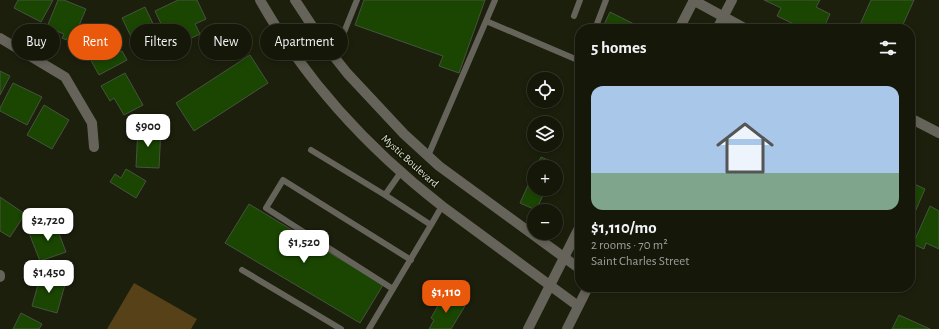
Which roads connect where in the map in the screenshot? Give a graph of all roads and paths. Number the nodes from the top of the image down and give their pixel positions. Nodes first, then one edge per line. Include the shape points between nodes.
1 (260, 0) edge
2 (295, 0) edge
3 (357, 0) edge
4 (495, 0) edge
5 (580, 0) edge
6 (606, 0) edge
7 (694, 0) edge
8 (732, 0) edge
9 (574, 16) dead end
10 (723, 17) junction
11 (486, 21) junction
12 (311, 24) edge
13 (347, 24) edge
14 (597, 24) edge
15 (682, 24) edge
16 (720, 24) edge
17 (736, 24) edge
18 (0, 38) edge
19 (575, 59) edge
20 (336, 60) edge
21 (915, 121) edge
22 (939, 134) edge
23 (94, 147) dead end
24 (311, 150) dead end
25 (428, 156) junction
26 (401, 172) junction
27 (385, 195) junction
28 (442, 206) junction
29 (431, 225) junction
30 (575, 236) edge
31 (564, 258) junction
32 (411, 260) junction
33 (575, 266) edge
34 (242, 270) dead end
35 (550, 285) junction
36 (393, 289) junction
37 (585, 292) edge
38 (578, 306) junction
39 (341, 329) edge
40 (369, 329) edge
41 (528, 329) edge
42 (567, 329) edge

1 - 26 street, Mystic Boulevard via 289,46 324,93
2 - 12 street, Mystic Boulevard
3 - 13 lane
4 - 11 lane
5 - 9 lane
6 - 14 lane
7 - 10 street
7 - 15 street
8 - 10 street
10 - 16 street
10 - 17 street
11 - 19 lane
11 - 25 lane
18 - 23 street via 65,77 92,123
20 - 25 street, Mystic Boulevard via 404,134
21 - 22 street
24 - 27 lane
25 - 31 street, Mystic Boulevard
26 - 27 lane
26 - 28 street, Mystic Boulevard
27 - 29 lane
28 - 29 lane
28 - 35 street, Mystic Boulevard
29 - 32 lane
30 - 31 street
31 - 33 street, Mystic Boulevard
31 - 35 street
32 - 36 lane
32 - 36 lane via 282,180 266,208
34 - 39 lane
35 - 38 street, Mystic Boulevard
35 - 41 street
36 - 40 lane
37 - 38 street
38 - 42 street

